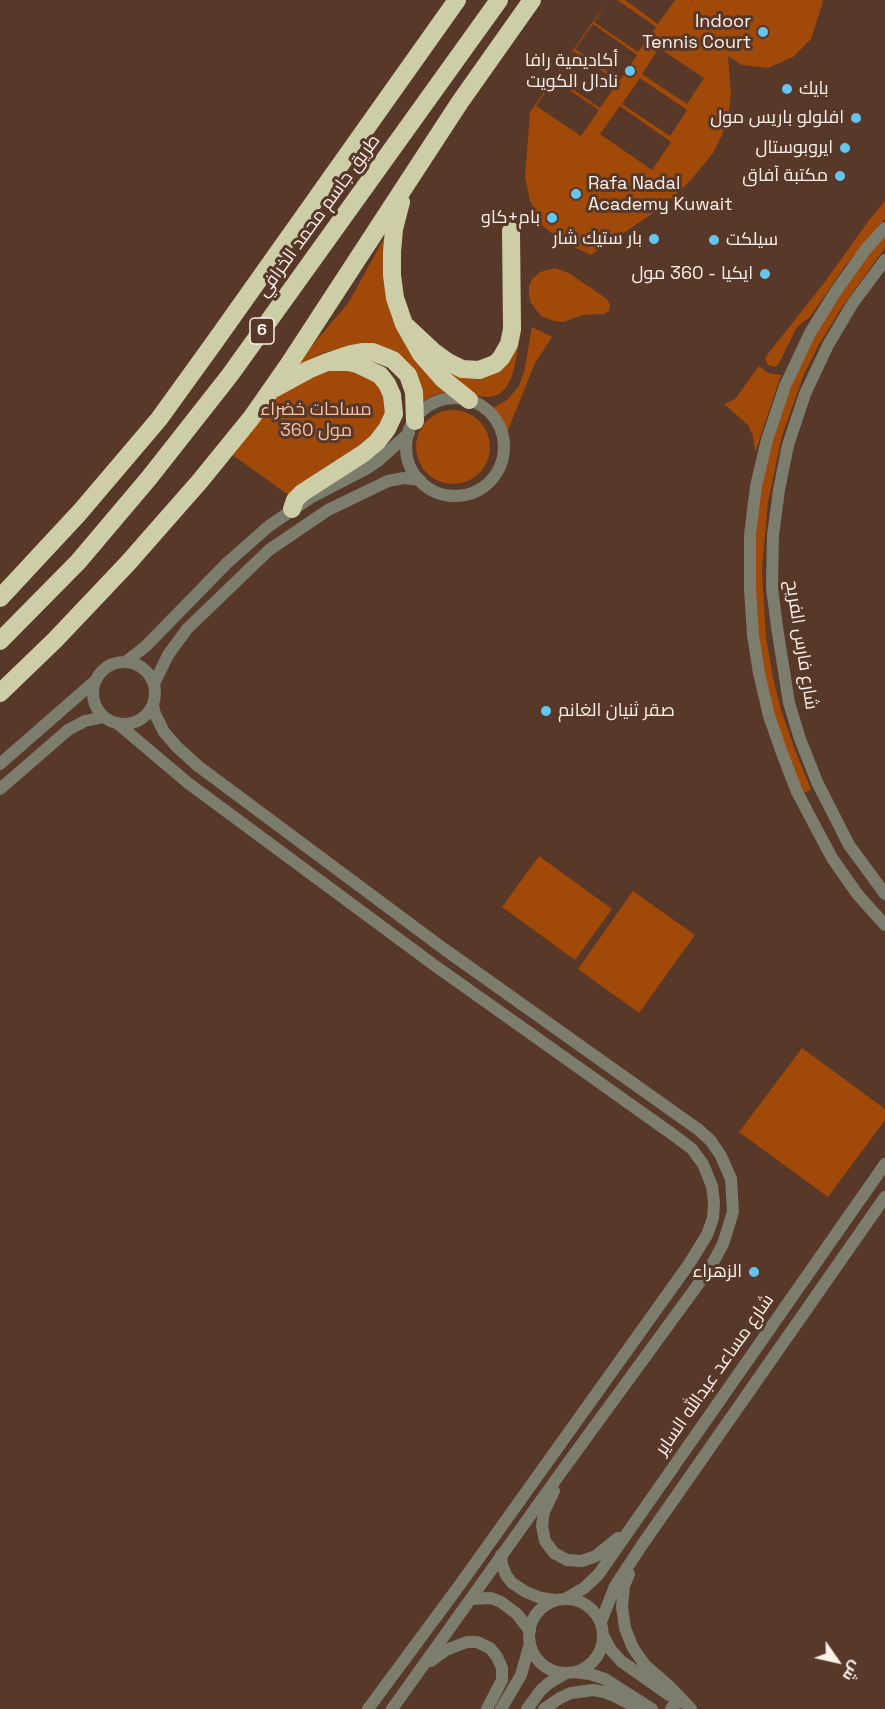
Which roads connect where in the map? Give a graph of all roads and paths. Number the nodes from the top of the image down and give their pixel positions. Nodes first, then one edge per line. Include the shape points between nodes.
1 (457, 0) edge
2 (499, 0) edge
3 (532, 0) edge
4 (407, 184) junction
5 (885, 228) edge
6 (511, 231) dead end
7 (885, 260) edge
8 (404, 324) junction
9 (327, 362) junction
10 (270, 391) junction
11 (469, 400) junction
12 (412, 427) junction
13 (420, 480) junction
14 (292, 509) junction
15 (0, 598) edge
16 (0, 641) edge
17 (127, 661) junction
18 (95, 681) junction
19 (154, 684) junction
20 (0, 693) edge
21 (153, 705) junction
22 (104, 717) junction
23 (117, 723) junction
24 (0, 764) edge
25 (0, 789) edge
26 (885, 894) edge
27 (885, 925) edge
28 (593, 1054) junction
29 (581, 1069) junction
30 (699, 1130) junction
31 (686, 1145) junction
32 (885, 1164) edge
33 (885, 1197) edge
34 (583, 1412) junction
35 (598, 1422) junction
36 (561, 1471) junction
37 (627, 1532) junction
38 (642, 1545) junction
39 (501, 1555) junction
40 (471, 1599) junction
41 (561, 1599) junction
42 (601, 1622) junction
43 (530, 1636) junction
44 (604, 1637) junction
45 (570, 1673) junction
46 (414, 1679) junction
47 (683, 1707) edge
48 (368, 1709) edge
49 (392, 1709) edge
50 (487, 1709) edge
51 (501, 1709) edge
52 (527, 1709) edge
53 (544, 1709) edge
54 (640, 1709) edge
55 (652, 1709) edge

1 - 15 highway, طريق جاسم محمد الخرافي / 6 via 159,419 81,512
2 - 16 highway, طريق جاسم محمد الخرافي / 6 via 230,375 78,562
3 - 4 highway
4 - 8 highway via 394,229 392,252 395,298
4 - 10 highway
5 - 27 street via 836,291 810,333 785,386 766,440 750,535 753,635 769,716 797,792 832,858
6 - 8 highway via 512,329 495,364 479,370 462,369 434,352
7 - 26 street, شارع فارس الفريح via 853,303 805,394 788,445 779,490 772,588 787,692 800,739 849,845
8 - 11 highway via 431,367
9 - 10 highway
9 - 12 highway via 362,352 393,360 412,383 416,401
9 - 14 highway via 357,364 380,375 392,395 394,414 377,442 302,493
10 - 20 highway via 157,531
11 - 12 street via 439,401 425,409
11 - 13 street via 483,406 499,425 504,450 499,468 487,484 464,495 438,492
12 - 13 street via 407,447 409,462
12 - 14 street via 389,453 366,469
13 - 19 street via 388,481 328,510 269,550 187,629
14 - 17 street via 241,550
17 - 18 street via 111,664
17 - 19 street via 147,671
18 - 22 street via 94,704
18 - 24 street
19 - 21 street
21 - 23 street via 138,721
21 - 28 street via 164,732 198,766
22 - 23 street
22 - 25 street via 68,730
23 - 29 street via 207,797
28 - 29 street via 589,1065
28 - 30 street
29 - 31 street
30 - 31 street via 688,1133
30 - 35 street via 721,1156 731,1179 733,1212 723,1244 710,1268
31 - 34 street via 703,1164 712,1186 713,1218 707,1235
32 - 37 street, شارع مساعد عبدالله الساير
33 - 38 street, شارع مساعد عبدالله الساير
34 - 35 street via 594,1409
34 - 48 street
35 - 36 street
36 - 37 street via 542,1519 542,1534 554,1553 567,1560 590,1559
36 - 39 street
37 - 41 street, شارع مساعد عبدالله الساير via 592,1582
38 - 42 street, شارع مساعد عبدالله الساير via 615,1586
38 - 47 street via 622,1597 625,1628 639,1657
39 - 40 street
39 - 41 street via 506,1575 520,1589
40 - 43 street via 501,1602 517,1614
40 - 46 street
41 - 42 street via 588,1605
41 - 43 street via 538,1612
42 - 44 street
43 - 45 street via 539,1660 556,1671
43 - 51 street via 521,1675
44 - 45 street via 595,1660
44 - 47 street via 621,1661
45 - 52 street via 549,1683
45 - 55 street via 605,1679
46 - 49 street
46 - 50 street via 446,1650 477,1642 497,1657 502,1668 502,1680
53 - 54 street via 571,1693 593,1690

